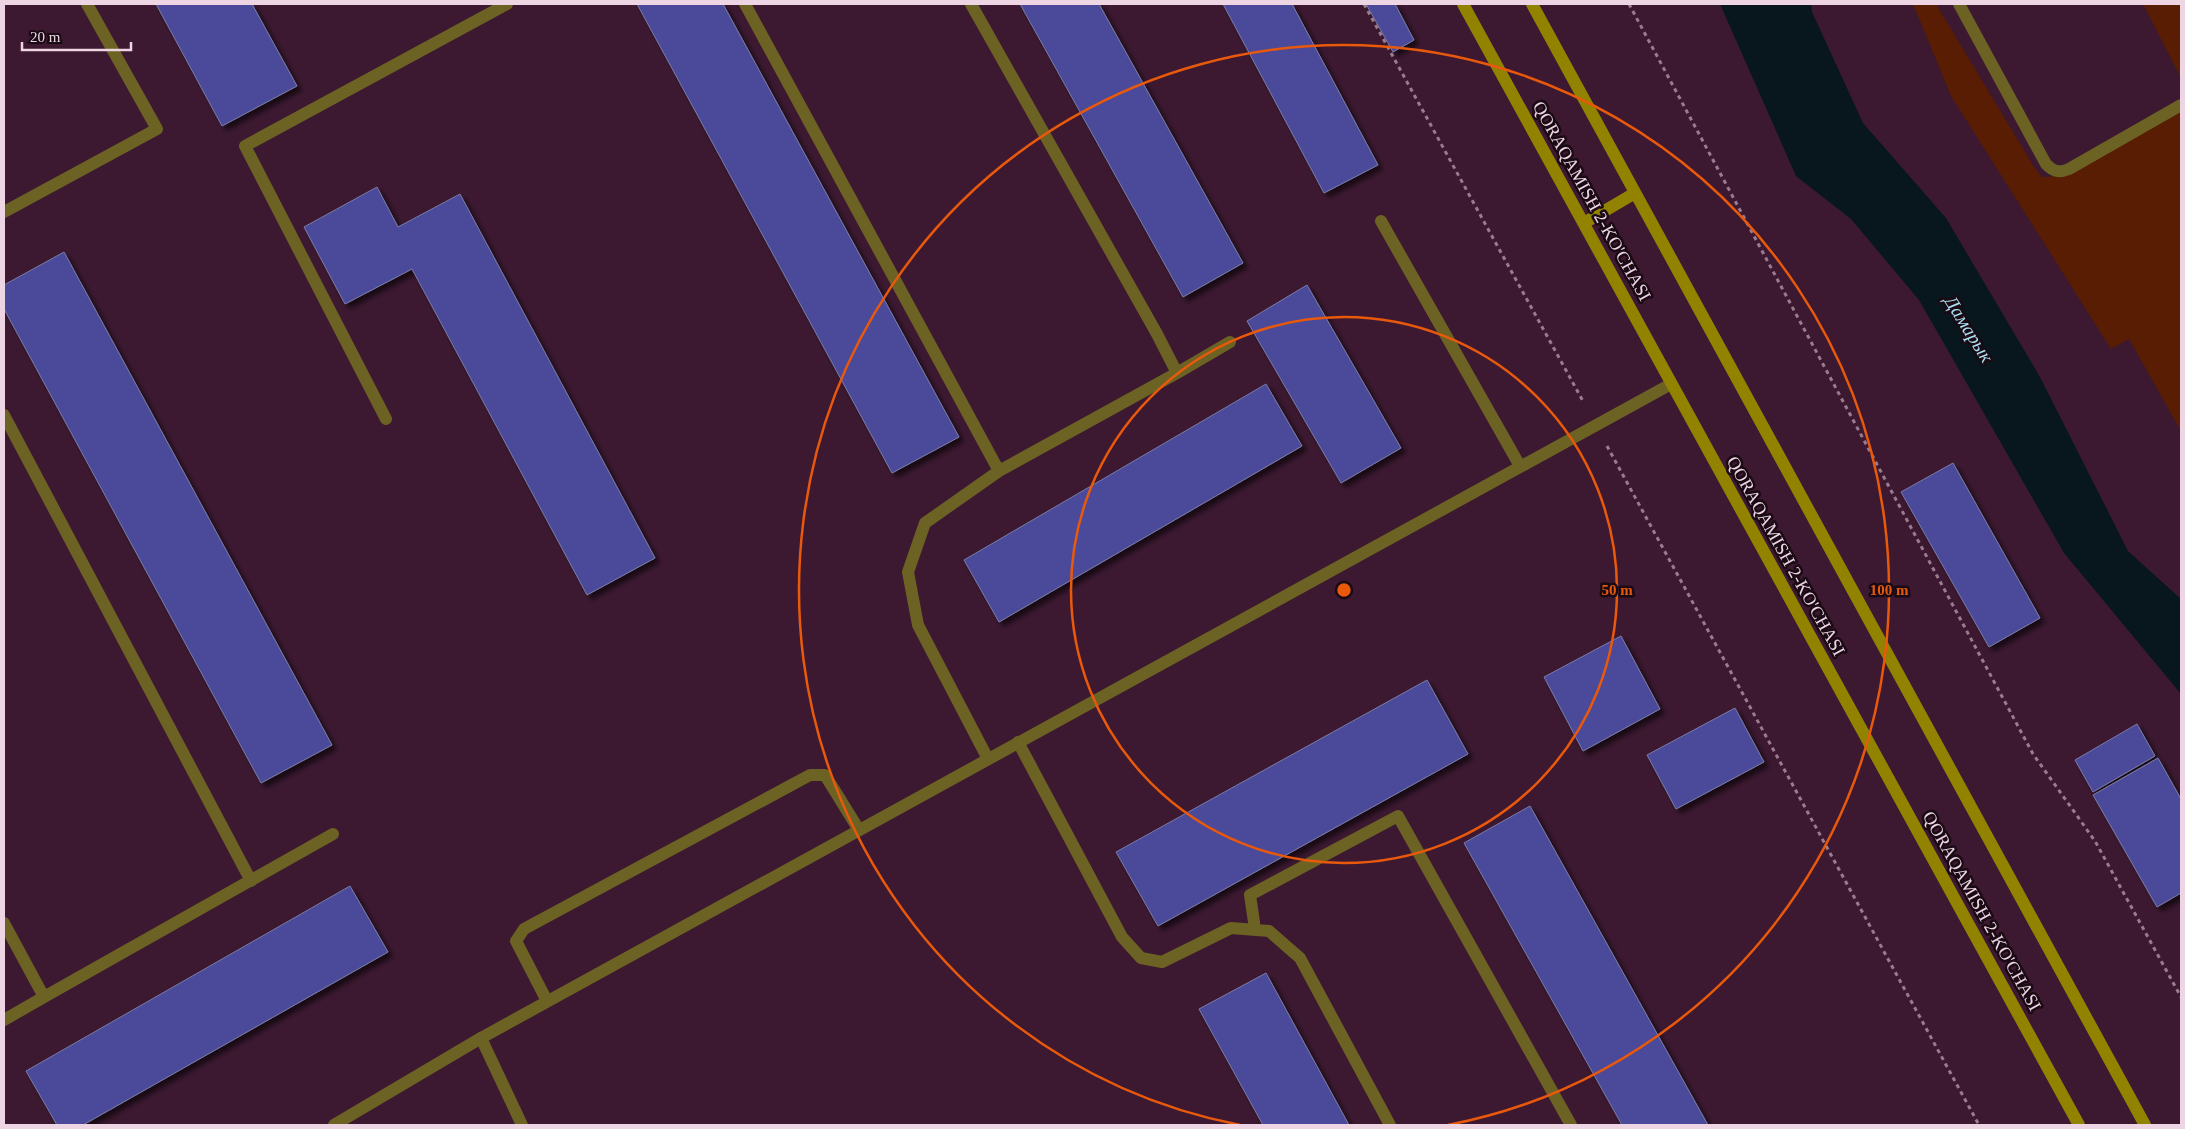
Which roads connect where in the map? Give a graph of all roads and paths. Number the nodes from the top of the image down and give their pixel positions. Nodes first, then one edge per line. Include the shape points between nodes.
1 (87, 4) edge
2 (507, 4) edge
3 (745, 4) edge
4 (971, 4) edge
5 (1364, 4) edge
6 (1463, 4) edge
7 (1532, 4) edge
8 (1629, 4) edge
9 (1959, 4) edge
10 (2181, 105) edge
11 (1635, 193) junction
12 (4, 212) edge
13 (1381, 221) dead end
14 (1584, 223) junction
15 (1230, 342) dead end
16 (1177, 373) junction
17 (1672, 384) junction
18 (4, 415) edge
19 (386, 419) dead end
20 (1596, 425) junction
21 (1520, 466) junction
22 (999, 471) junction
23 (1018, 742) junction
24 (988, 759) junction
25 (859, 830) junction
26 (333, 834) dead end
27 (251, 881) junction
28 (4, 923) edge
29 (1255, 929) junction
30 (44, 997) junction
31 (2181, 997) edge
32 (547, 1001) junction
33 (4, 1020) edge
34 (481, 1038) junction
35 (334, 1125) edge
36 (522, 1125) edge
37 (1390, 1125) edge
38 (1571, 1125) edge
39 (1979, 1125) edge
40 (2079, 1125) edge
41 (2145, 1125) edge

1 - 12 street via 157,129
2 - 19 street via 245,146
3 - 22 street
4 - 16 street
5 - 20 path
6 - 14 main road, QORAQAMISH 2-KO'CHASI
7 - 11 main road
8 - 31 path via 2033,754 2095,841
9 - 10 street via 2052,170 2069,169
11 - 14 main road
11 - 41 main road
13 - 21 street
14 - 17 main road, QORAQAMISH 2-KO'CHASI
15 - 16 street
16 - 22 street
17 - 20 street
17 - 40 main road, QORAQAMISH 2-KO'CHASI
18 - 27 street
20 - 21 street
20 - 39 path
21 - 23 street
22 - 24 street via 925,522 908,572 918,624
23 - 24 street
23 - 29 street via 1122,937 1141,958 1162,962 1231,928
24 - 25 street
25 - 32 street
25 - 32 street via 825,775 810,775 524,929 516,941
26 - 27 street
27 - 30 street
28 - 30 street
29 - 37 street via 1269,930 1300,958
29 - 38 street via 1250,895 1398,816
30 - 33 street
32 - 34 street
34 - 35 street
34 - 36 street

